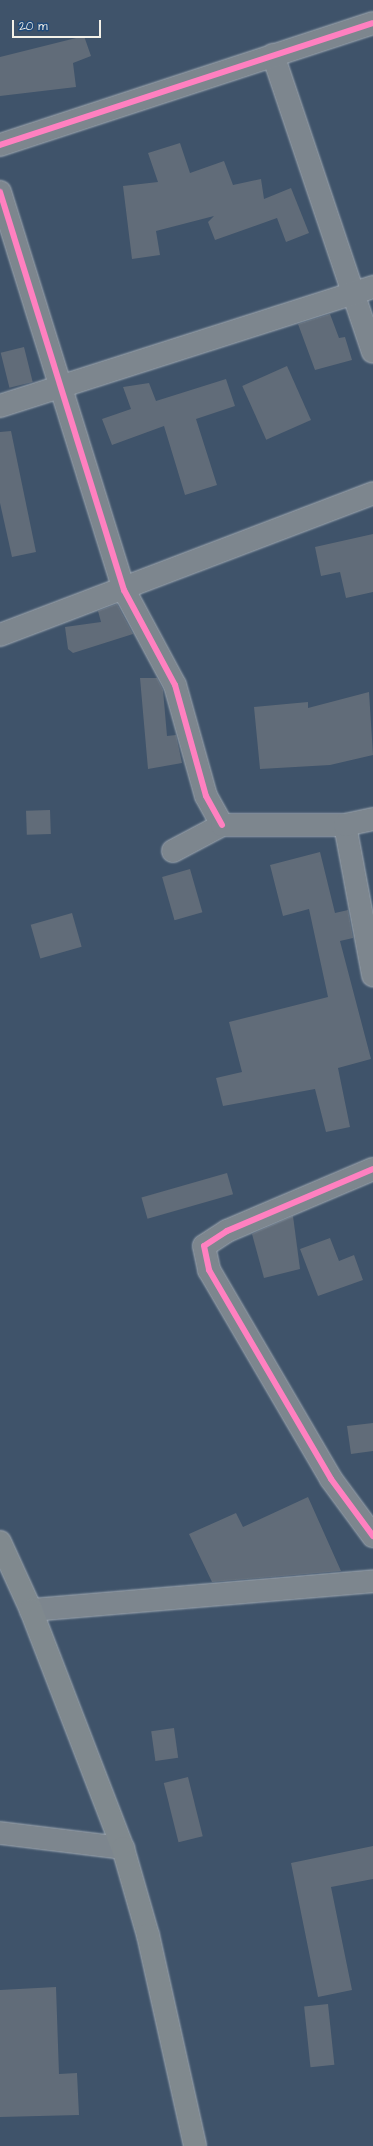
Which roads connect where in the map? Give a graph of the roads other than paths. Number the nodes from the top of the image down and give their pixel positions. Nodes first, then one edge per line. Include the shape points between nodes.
1 (373, 22) edge
2 (273, 55) junction
3 (0, 145) edge
4 (0, 192) edge
5 (364, 291) edge
6 (373, 352) edge
7 (60, 385) junction
8 (0, 406) edge
9 (373, 492) edge
10 (124, 590) junction
11 (0, 635) edge
12 (373, 819) edge
13 (222, 825) junction
14 (345, 825) junction
15 (173, 851) dead end
16 (373, 975) edge
17 (373, 1169) edge
18 (373, 1536) edge
19 (0, 1542) edge
20 (373, 1581) edge
21 (32, 1610) junction
22 (0, 1833) edge
23 (123, 1848) junction
24 (195, 2146) edge

1 - 2 street
2 - 3 street
2 - 5 street
4 - 7 street
5 - 6 street
5 - 7 street
7 - 8 street
7 - 10 street
9 - 10 street
10 - 11 street
10 - 13 street via 175,685 206,796
12 - 14 street
13 - 14 street
13 - 15 street
14 - 16 street
17 - 18 street via 227,1231 204,1246 209,1270 252,1344 332,1479
19 - 21 main road
20 - 21 street
21 - 23 main road
22 - 23 street
23 - 24 main road via 148,1935

